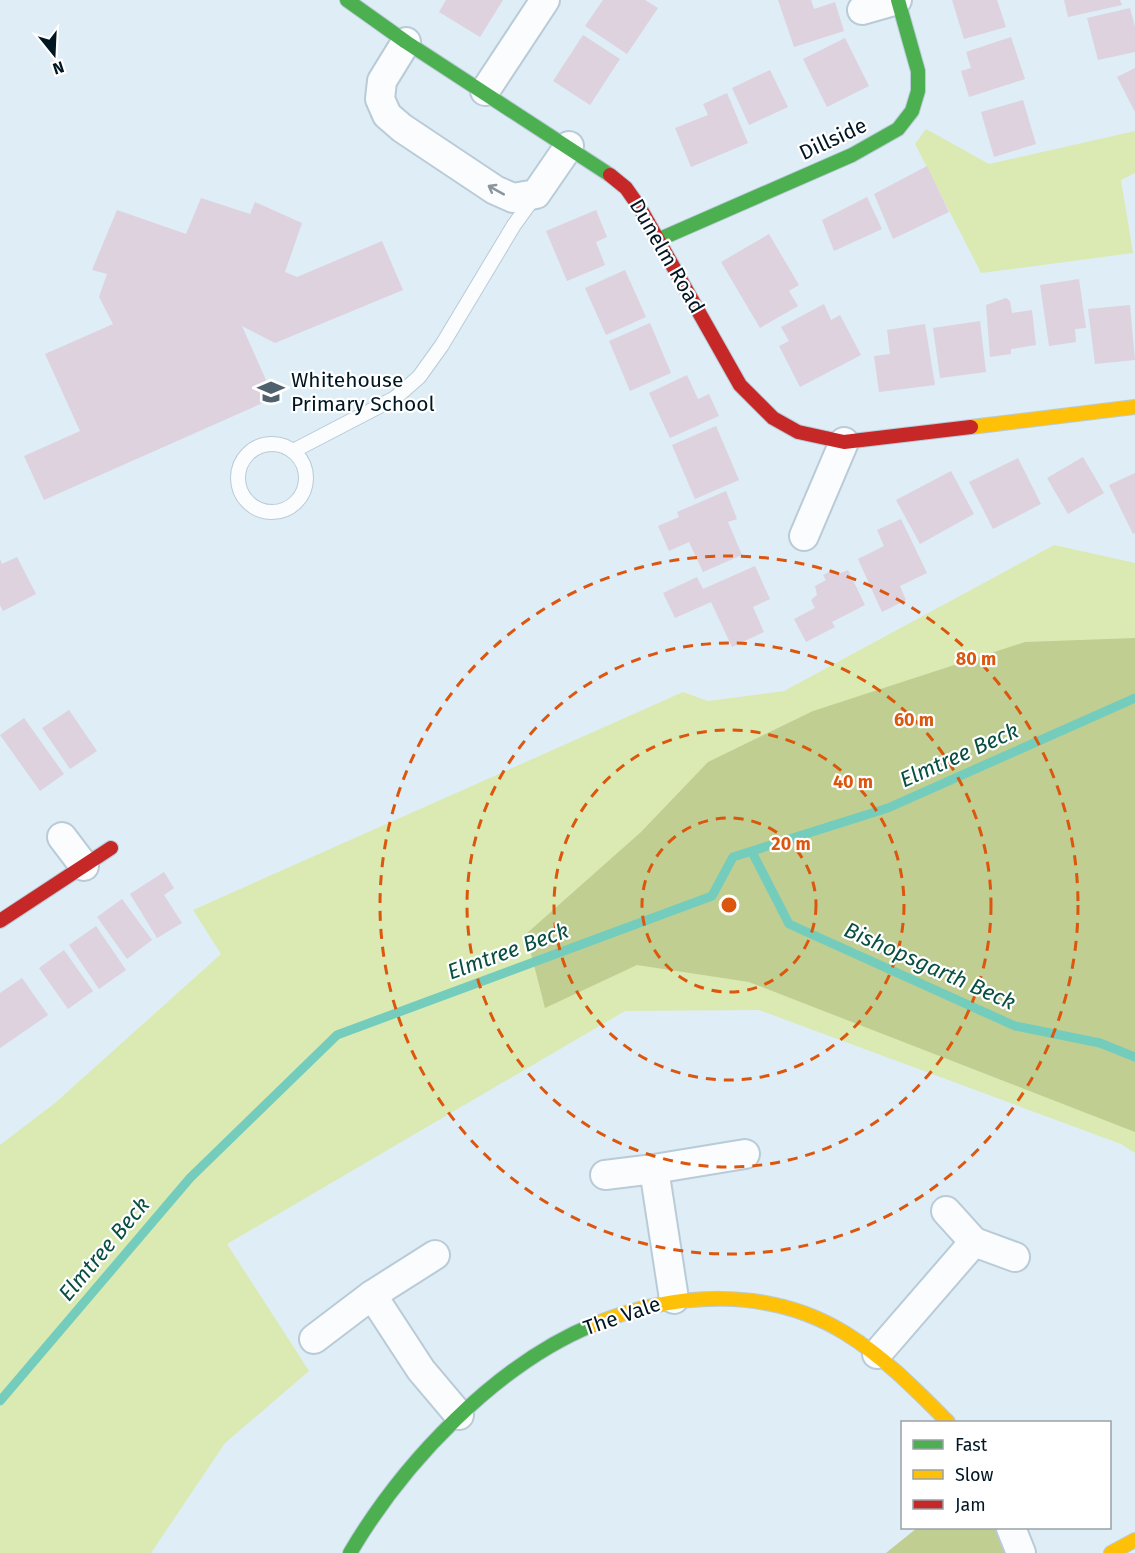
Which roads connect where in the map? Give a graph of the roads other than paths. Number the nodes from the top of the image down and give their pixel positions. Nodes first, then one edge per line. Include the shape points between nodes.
1 (347, 0) edge
2 (544, 0) edge
3 (897, 0) edge
4 (862, 10) dead end
5 (406, 42) junction
6 (485, 91) junction
7 (569, 146) junction
8 (536, 194) junction
9 (660, 239) junction
10 (1135, 406) edge
11 (844, 442) junction
12 (293, 451) junction
13 (804, 536) dead end
14 (62, 837) dead end
15 (111, 848) dead end
16 (84, 866) junction
17 (0, 921) edge
18 (745, 1154) dead end
19 (654, 1169) junction
20 (605, 1174) dead end
21 (946, 1211) dead end
22 (974, 1242) junction
23 (435, 1255) dead end
24 (1015, 1257) dead end
25 (372, 1295) junction
26 (674, 1299) junction
27 (314, 1339) dead end
28 (877, 1354) junction
29 (459, 1415) junction
30 (947, 1421) edge
31 (1012, 1529) edge
32 (1135, 1540) edge
33 (350, 1553) edge
34 (1022, 1553) edge
35 (1111, 1553) edge

1 - 5 street, Dunelm Road
2 - 6 street
3 - 4 street
3 - 9 street, Dillside via 918,71 912,111 898,129 852,155
5 - 6 street, Dunelm Road
8 -> 5 street via 513,198 495,190 387,115 380,99 382,81
6 - 7 street, Dunelm Road
7 - 8 street
7 - 9 street, Dunelm Road via 626,188
8 - 12 lane via 418,377 395,398
9 - 11 street, Dunelm Road via 740,385 755,405 796,432
10 - 11 street, Dunelm Road
11 - 13 street
12 - 12 lane via 279,444 267,444 247,455 238,476 245,498 253,507 285,510 302,495 306,475
14 - 16 street
15 - 16 street
16 - 17 street
18 - 19 street
19 - 20 street
19 - 26 street
21 - 22 street
22 - 24 street
22 - 28 street
23 - 25 street
25 - 27 street
25 - 29 street via 421,1370
26 - 28 street, The Vale via 755,1300 802,1312
26 - 29 street, The Vale via 585,1327 546,1347 501,1378
28 - 30 street, The Vale
29 - 33 street, The Vale via 418,1460
31 - 34 street
32 - 35 street

